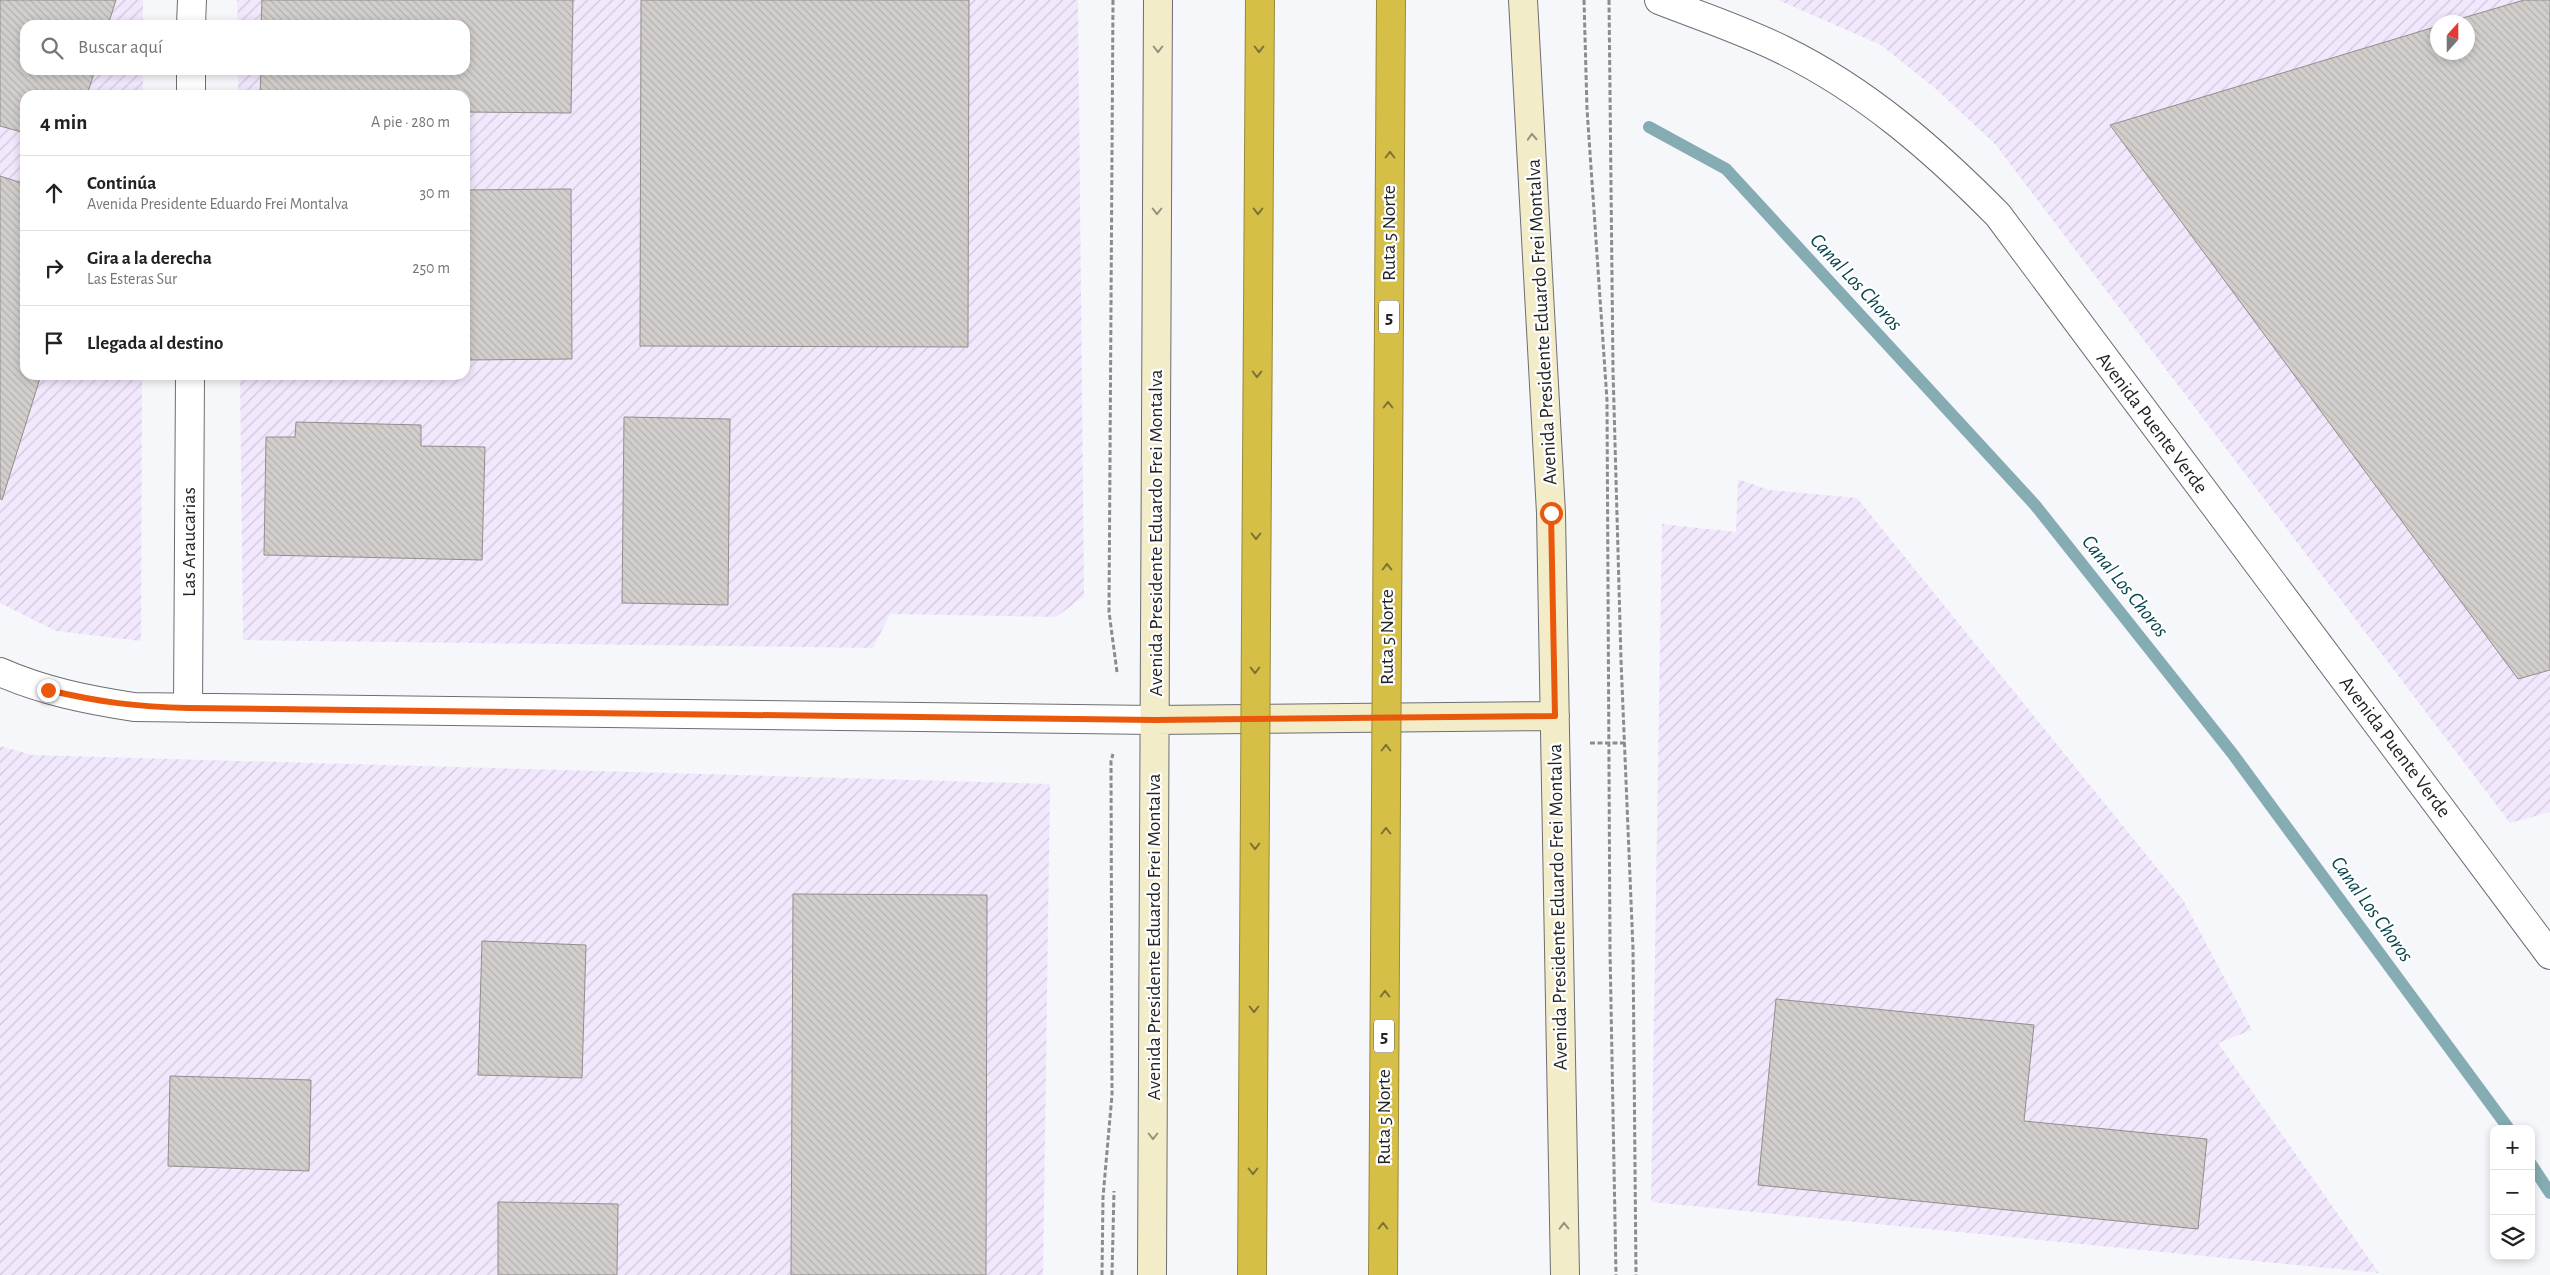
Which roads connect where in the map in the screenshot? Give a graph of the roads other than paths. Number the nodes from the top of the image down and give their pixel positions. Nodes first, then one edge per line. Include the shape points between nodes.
1 (192, 0) edge
2 (1158, 0) edge
3 (1260, 0) edge
4 (1391, 0) edge
5 (1523, 0) edge
6 (1659, 0) edge
7 (191, 20) edge
8 (191, 75) edge
9 (191, 90) edge
10 (190, 380) edge
11 (0, 672) edge
12 (188, 708) junction
13 (1555, 716) junction
14 (1155, 720) junction
15 (2550, 955) edge
16 (1152, 1275) edge
17 (1252, 1275) edge
18 (1383, 1275) edge
19 (1565, 1275) edge

1 - 7 street
2 -> 14 main road, Avenida Presidente Eduardo Frei Montalva
3 -> 17 highway, bridge
18 -> 4 highway, Ruta 5 Norte / 5, bridge
13 -> 5 main road, Avenida Presidente Eduardo Frei Montalva via 1546,383
6 - 15 street, Avenida Puente Verde via 1782,49 1854,91 1927,146 1998,216
8 - 9 street
10 - 12 street, Las Araucarias
11 - 12 street via 48,690 90,700 134,707
12 - 14 street
13 - 14 main road
19 -> 13 main road, Avenida Presidente Eduardo Frei Montalva
14 -> 16 main road, Avenida Presidente Eduardo Frei Montalva

